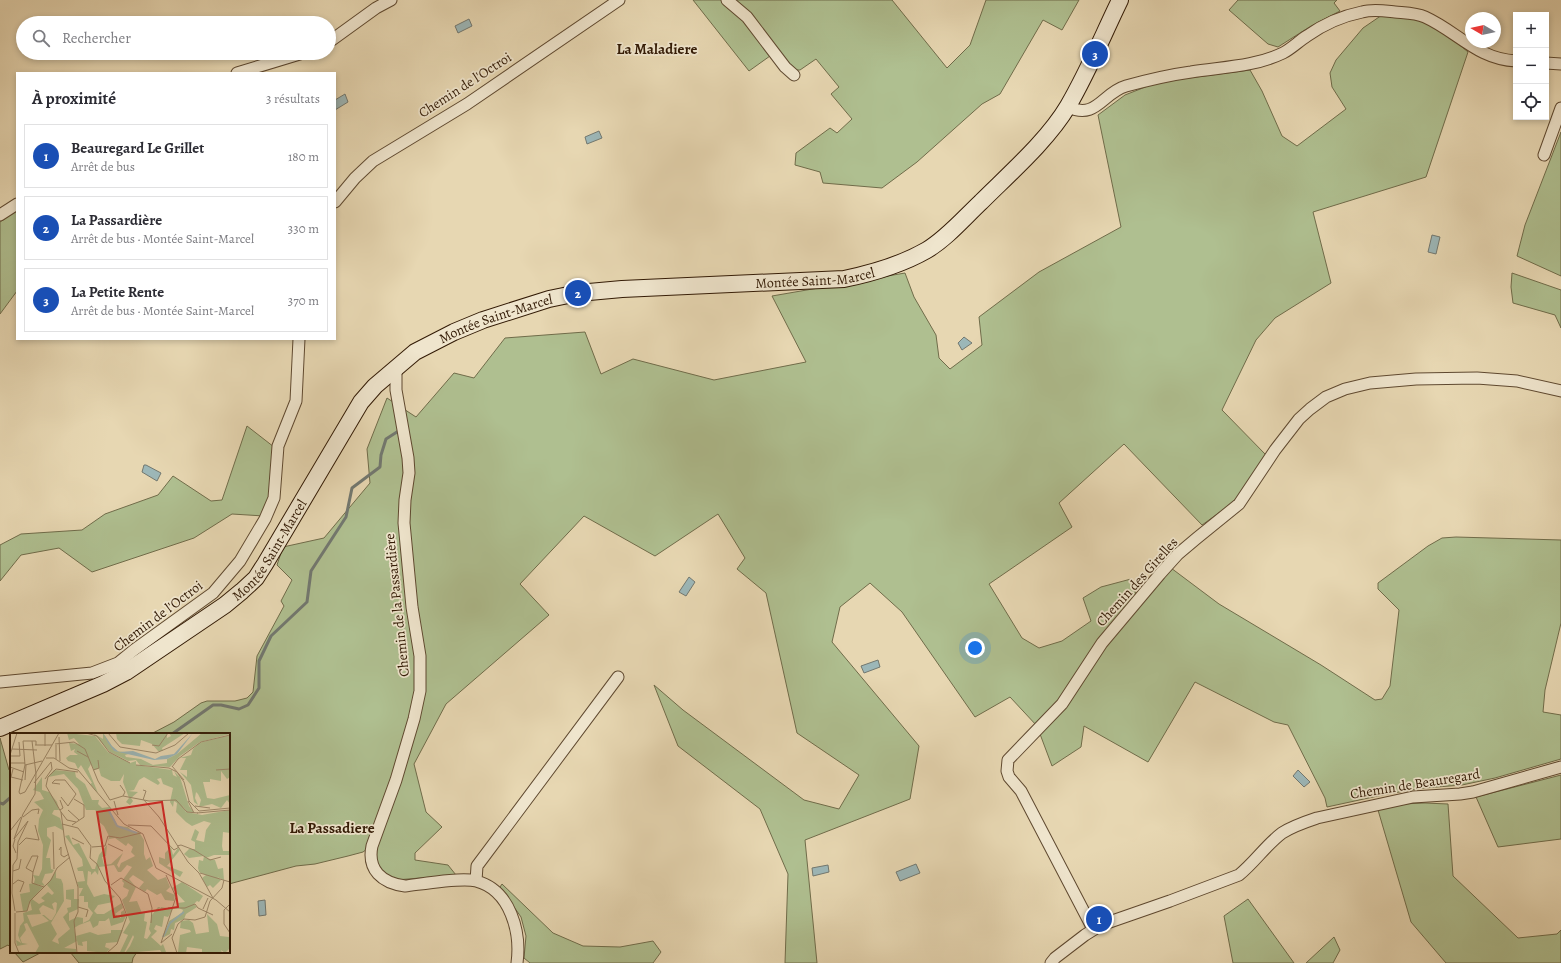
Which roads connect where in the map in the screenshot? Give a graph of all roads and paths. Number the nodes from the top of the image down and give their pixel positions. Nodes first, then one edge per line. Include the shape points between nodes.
1 (391, 0) edge
2 (619, 0) edge
3 (727, 0) edge
4 (1120, 0) edge
5 (336, 37) edge
6 (280, 60) edge
7 (1513, 61) edge
8 (1549, 63) edge
9 (1561, 64) edge
10 (240, 72) edge
11 (794, 75) dead end
12 (1068, 107) junction
13 (1561, 108) edge
14 (1544, 155) dead end
15 (336, 201) edge
16 (16, 205) edge
17 (0, 215) edge
18 (299, 340) edge
19 (396, 367) junction
20 (1561, 391) edge
21 (122, 668) junction
22 (618, 677) dead end
23 (0, 682) edge
24 (0, 728) edge
25 (1561, 768) edge
26 (476, 881) junction
27 (1093, 929) junction
28 (517, 963) edge
29 (1051, 963) edge

1 - 5 street
2 - 15 street, Chemin de l'Octroi via 467,104 373,161
3 - 11 street via 747,17
4 - 12 main road, Montée Saint-Marcel
6 - 10 street
7 - 12 street via 1497,59 1485,54 1423,16 1371,10 1338,18 1283,53 1255,62 1153,78 1123,87 1085,111
8 - 9 street
12 - 19 main road, Montée Saint-Marcel via 1021,163 959,223 928,249 909,259 844,279 622,289 557,297 511,310 454,332 416,352
13 - 14 street
16 - 17 street
18 - 21 street, Chemin de l'Octroi via 296,401 278,446 274,498 265,519 240,561 214,593 134,650
19 - 21 main road, Montée Saint-Marcel via 361,402 256,578 225,605
19 - 26 street, Chemin de la Passardière via 396,390 408,458 404,523 412,607 420,656 420,685 414,719 371,853 372,862 382,879 397,885
20 - 27 street, Chemin des Girelles via 1517,381 1448,378 1370,383 1345,389 1310,408 1286,434 1239,504 1178,554 1160,574 1102,643 1062,704 1008,760 1008,777 1021,791
21 - 23 street, Chemin de l'Octroi
21 - 24 main road, Montée Saint-Marcel via 103,684
22 - 26 street via 478,866
25 - 27 street, Chemin de Beauregard via 1473,792 1413,797 1317,818 1291,828 1248,868 1223,882
26 - 28 street, Chemin de la Passardière via 495,892 508,907 517,933
27 - 29 street, Chemin de Beauregard

